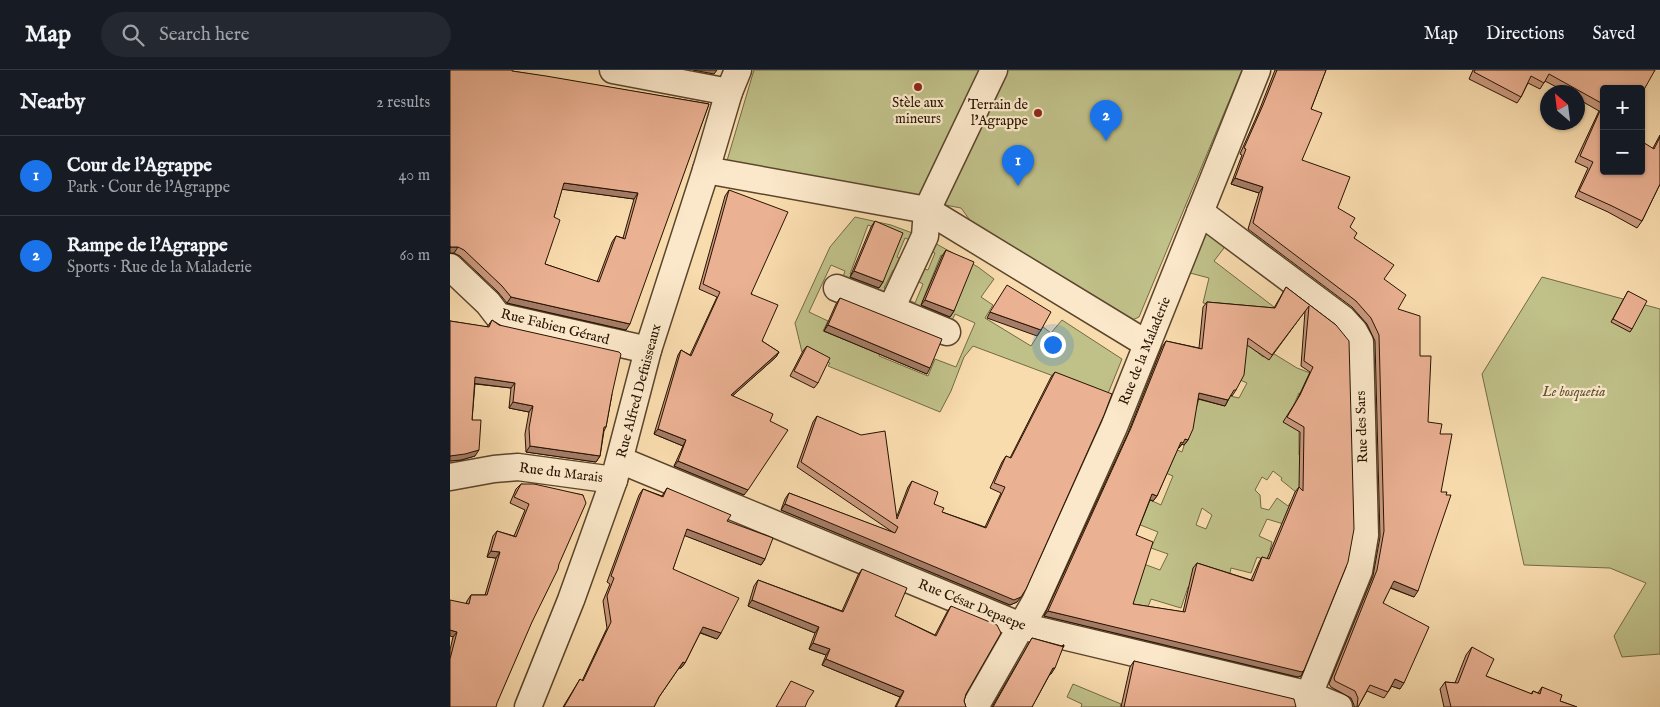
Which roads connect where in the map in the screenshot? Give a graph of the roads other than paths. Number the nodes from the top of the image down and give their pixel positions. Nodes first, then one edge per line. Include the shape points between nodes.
1 (613, 70) edge
2 (994, 70) edge
3 (1257, 70) edge
4 (733, 81) edge
5 (706, 170) junction
6 (927, 210) junction
7 (1200, 212) junction
8 (450, 267) edge
9 (838, 288) dead end
10 (891, 309) junction
11 (947, 332) dead end
12 (1147, 344) junction
13 (648, 350) junction
14 (617, 470) junction
15 (450, 477) edge
16 (1020, 626) junction
17 (1307, 701) edge
18 (528, 707) edge
19 (975, 707) edge
20 (1339, 707) edge

1 - 4 street
2 - 6 street
3 - 7 street, Rue de la Maladerie
4 - 5 street, Rue Alfred Defuisseaux
5 - 6 street
5 - 13 street, Rue Alfred Defuisseaux
6 - 10 street via 925,236
6 - 12 street
7 - 12 street, Rue de la Maladerie
7 - 17 street, Rue des Sars via 1343,319 1360,342 1365,535 1359,571
8 - 13 street, Rue Fabien Gérard via 498,316
9 - 10 street
10 - 11 street
12 - 16 street, Rue de la Maladerie via 1114,427 1035,602
13 - 14 street, Rue Alfred Defuisseaux
14 - 15 street, Rue du Marais via 518,467
14 - 16 street, Rue César Depaepe
14 - 18 street, Rue Alfred Defuisseaux via 571,600
16 - 17 street, Rue César Depaepe
16 - 19 street, Rue de la Maladerie
17 - 20 street, Rue César Depaepe

